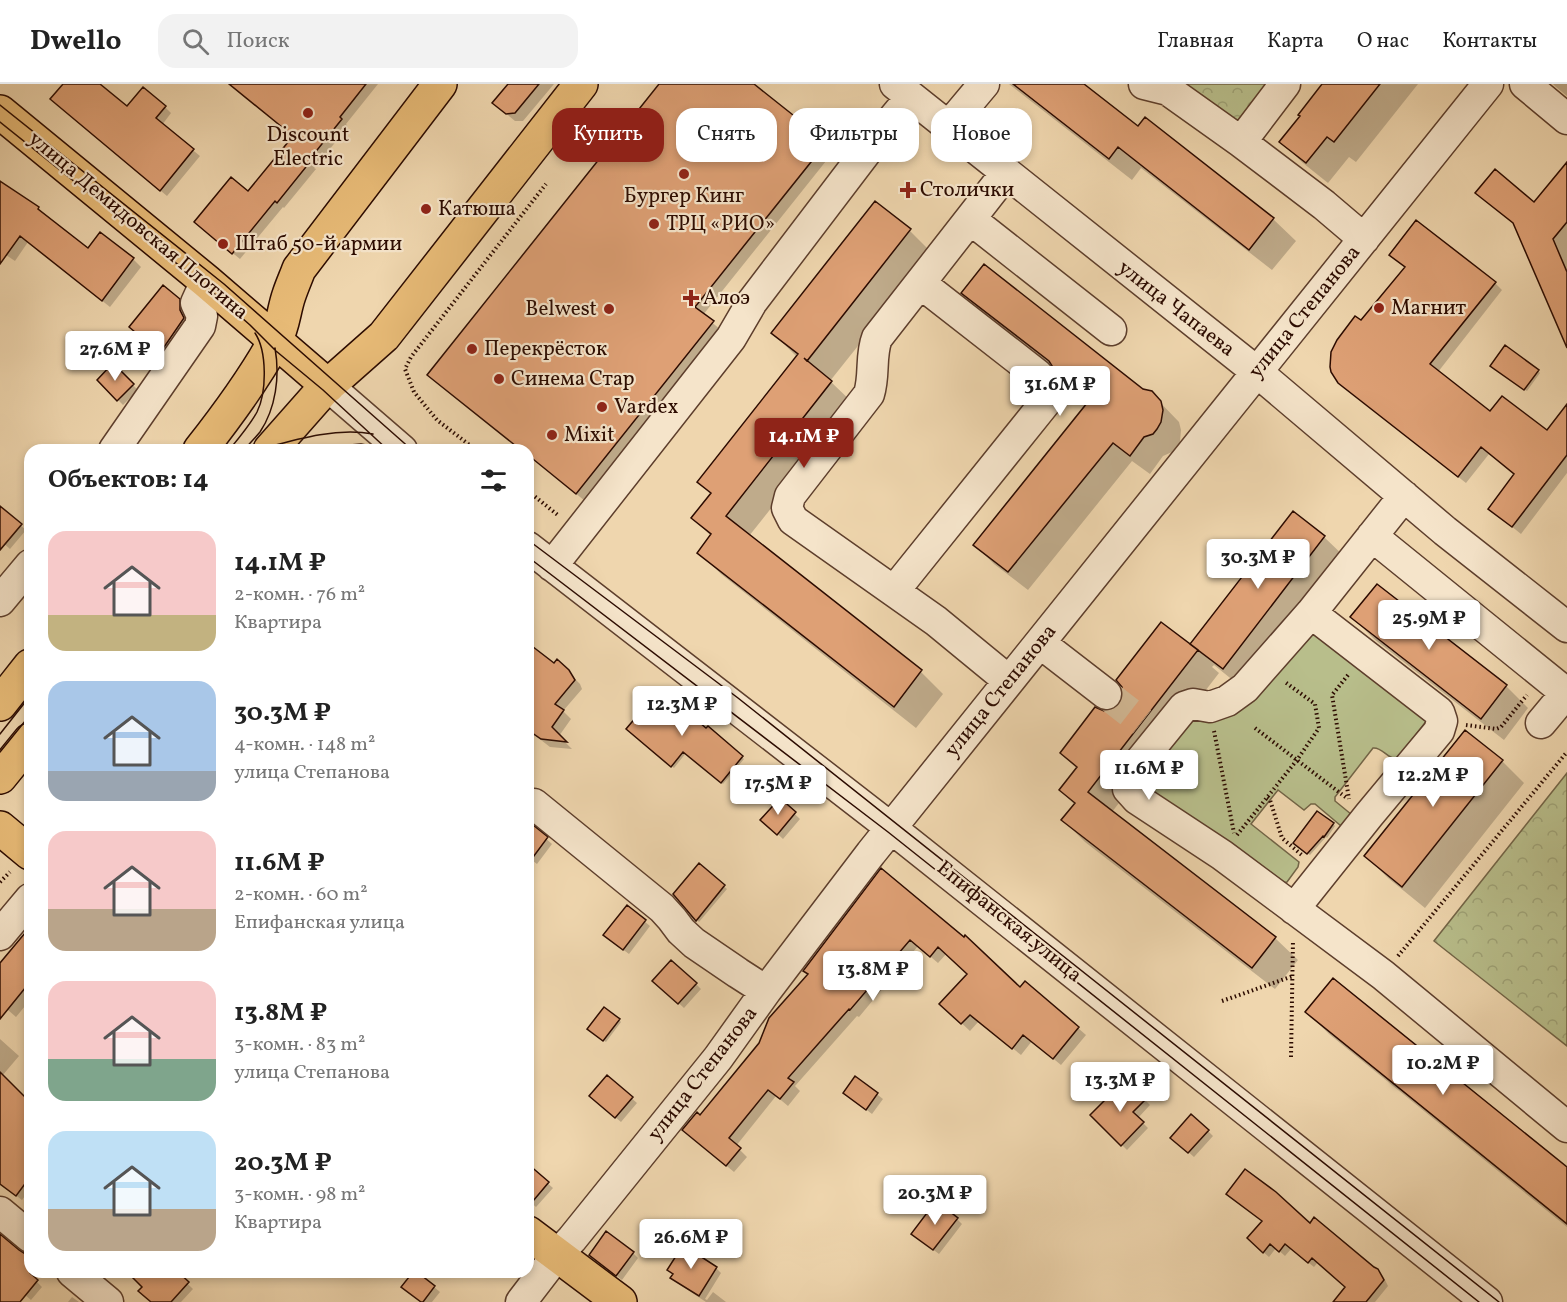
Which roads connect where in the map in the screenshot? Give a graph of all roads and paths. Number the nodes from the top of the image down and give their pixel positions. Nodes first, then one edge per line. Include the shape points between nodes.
1 (440, 84) edge
2 (581, 84) edge
3 (984, 84) edge
4 (1144, 84) edge
5 (1285, 84) edge
6 (1488, 84) edge
7 (1525, 84) edge
8 (903, 90) edge
9 (964, 108) edge
10 (0, 112) edge
11 (931, 113) edge
12 (1567, 119) edge
13 (1241, 142) junction
14 (992, 162) edge
15 (1006, 173) junction
16 (546, 184) dead end
17 (970, 219) junction
18 (1364, 238) junction
19 (206, 281) junction
20 (920, 283) junction
21 (1112, 330) dead end
22 (276, 340) junction
23 (1257, 372) junction
24 (328, 386) junction
25 (118, 444) edge
26 (205, 444) edge
27 (275, 444) edge
28 (395, 444) edge
29 (468, 444) edge
30 (534, 496) edge
31 (1404, 496) junction
32 (579, 531) junction
33 (1372, 536) junction
34 (534, 552) edge
35 (552, 566) junction
36 (24, 572) edge
37 (894, 591) junction
38 (0, 601) edge
39 (1311, 613) junction
40 (1567, 627) edge
41 (1040, 643) junction
42 (1264, 666) junction
43 (1354, 668) dead end
44 (24, 674) edge
45 (1543, 675) junction
46 (1009, 681) junction
47 (1106, 693) tunnel mouth
48 (1566, 693) edge
49 (0, 704) edge
50 (1210, 707) junction
51 (1442, 721) junction
52 (1541, 723) dead end
53 (1255, 728) dead end
54 (24, 747) edge
55 (1567, 752) edge
56 (1297, 760) junction
57 (0, 777) edge
58 (1267, 798) junction
59 (534, 804) dead end
60 (1359, 807) junction
61 (0, 828) edge
62 (891, 828) junction
63 (24, 848) edge
64 (1323, 873) junction
65 (24, 906) edge
66 (1294, 909) junction
67 (0, 935) edge
68 (1383, 975) junction
69 (1293, 976) junction
70 (766, 991) junction
71 (1222, 1001) dead end
72 (1291, 1057) dead end
73 (1567, 1127) edge
74 (0, 1212) edge
75 (24, 1232) edge
76 (534, 1238) edge
77 (557, 1255) junction
78 (79, 1278) edge
79 (108, 1302) edge
80 (521, 1302) edge
81 (620, 1302) edge
82 (1487, 1302) edge

1 - 22 main road via 299,269
2 - 24 main road via 384,336
3 - 9 street
4 - 13 street via 1168,90
5 - 13 street
6 - 18 street, улица Степанова
7 - 12 street
8 - 11 street, улица Чапаева
8 - 32 street via 873,143 752,302 731,338
10 - 19 main road, улица Демидовская Плотина
13 - 18 street
14 - 15 street, улица Чапаева
15 - 17 street
15 - 23 street, улица Чапаева
16 - 29 path via 405,369 414,392 437,420
17 - 20 street
17 - 21 street
18 - 23 street, улица Степанова
19 - 22 main road, улица Демидовская Плотина
19 - 25 street via 196,303 202,316 200,326
20 - 37 street via 877,338 869,394 790,496 787,508 793,520
20 - 37 street via 1038,375 1045,403
22 - 24 main road, улица Демидовская Плотина
22 - 26 main road
23 - 31 street, улица Чапаева
23 - 41 street, улица Степанова
24 - 27 main road
24 - 28 street
30 - 32 path
31 - 33 street
31 - 40 street, улица Чапаева
32 - 35 street
33 - 39 street
33 - 45 street
34 - 35 street, Епифанская улица
35 - 62 street, Епифанская улица
36 - 38 street
37 - 46 street
39 - 42 street
39 - 51 street via 1439,712
41 - 46 street, улица Степанова
41 - 47 street
42 - 50 street via 1245,688
42 - 56 path via 1315,704 1319,728
43 - 60 path via 1332,695
44 - 49 main road
45 - 48 street
45 - 51 path via 1501,727
46 - 62 street, улица Степанова
48 - 52 street
50 - 58 path via 1235,838
50 - 66 street via 1184,707 1151,729 1128,776 1128,789
51 - 60 street via 1439,731
53 - 56 path
54 - 57 main road
55 - 68 path
56 - 58 path
56 - 60 path
58 - 64 path via 1282,838
59 - 70 street via 662,908 694,943
60 - 64 street
61 - 63 main road
62 - 70 street, улица Степанова
62 - 82 street, Епифанская улица
64 - 66 street
65 - 67 street
66 - 68 street
66 - 69 path
68 - 73 street
69 - 71 path
69 - 72 path
70 - 77 street, улица Степанова via 718,1058
74 - 75 street
76 - 77 main road
77 - 80 street, улица Степанова
77 - 81 main road
78 - 79 street

